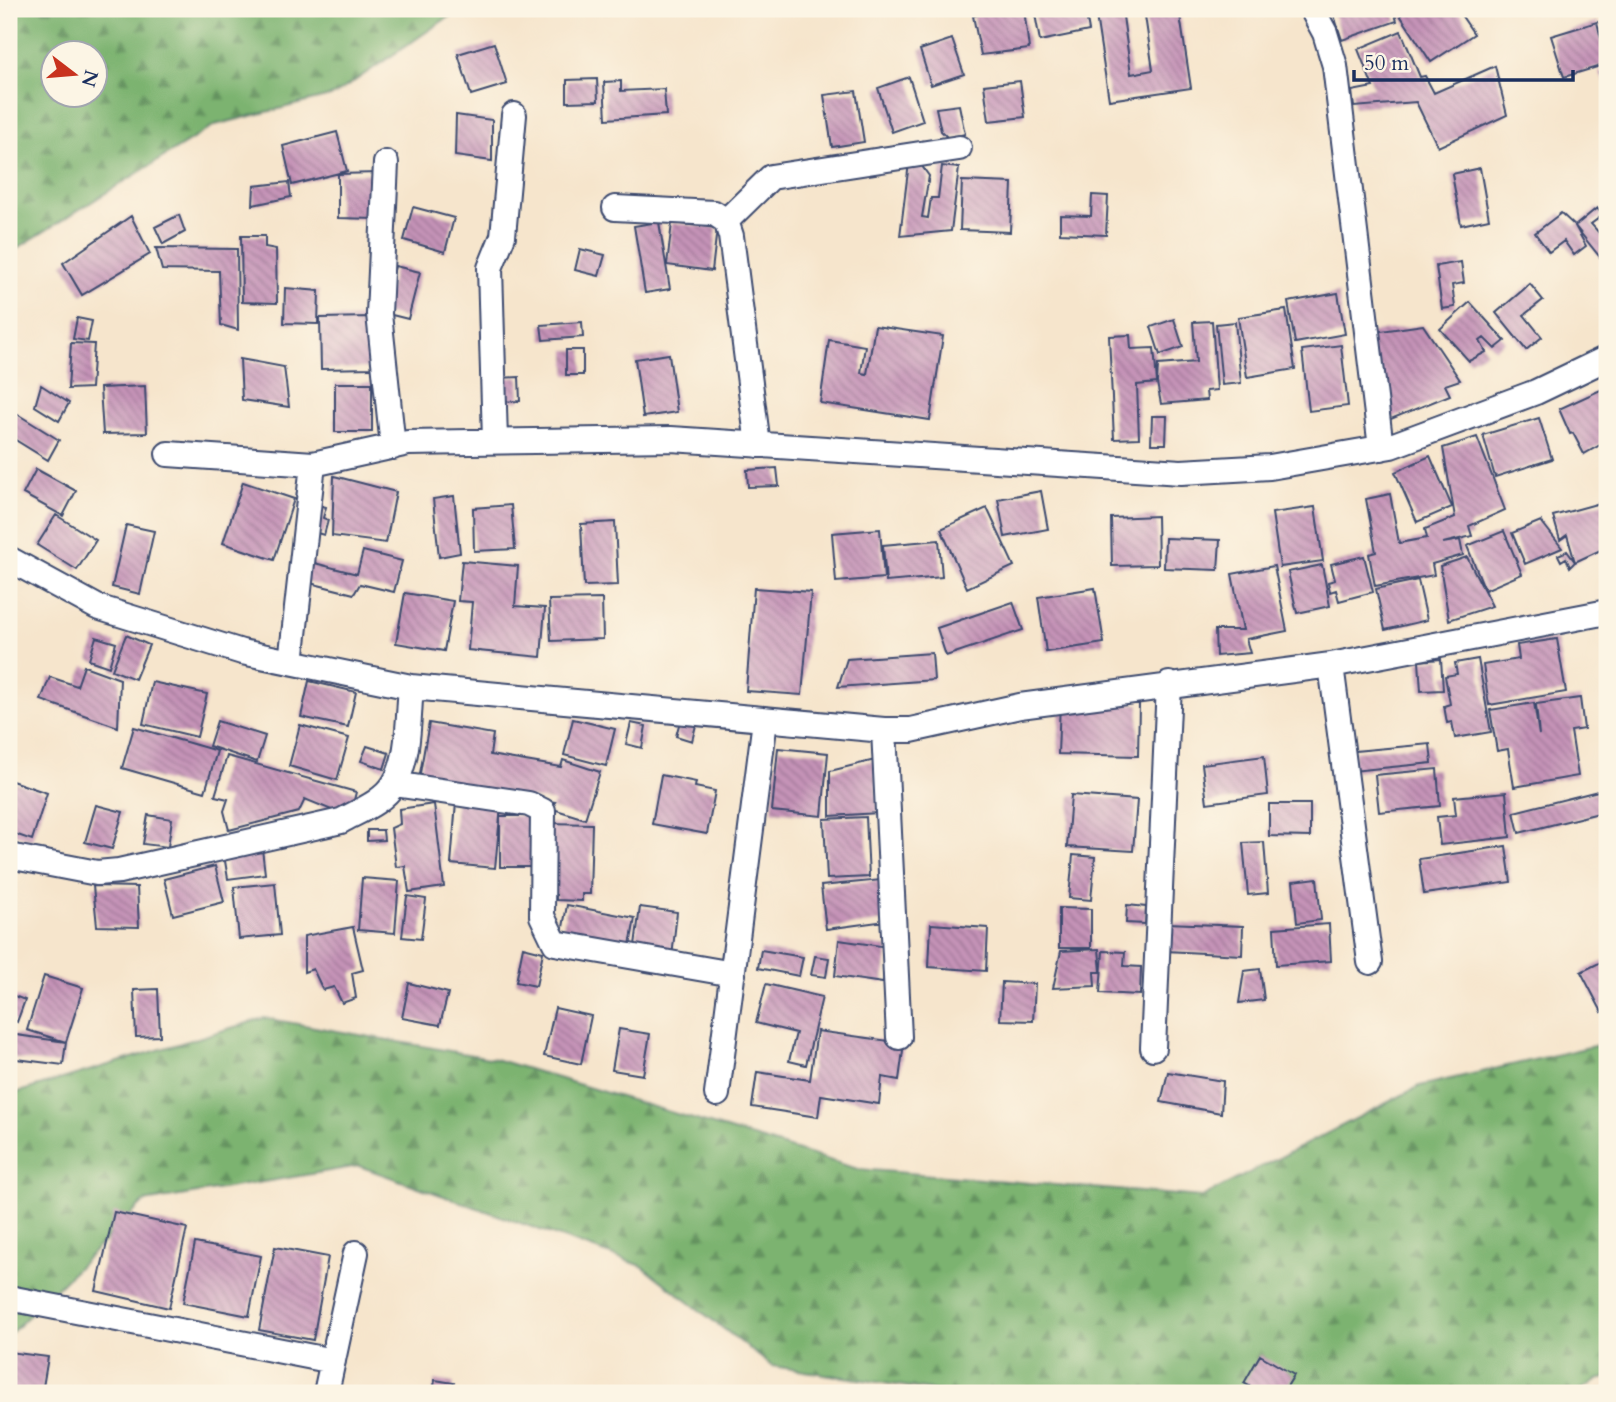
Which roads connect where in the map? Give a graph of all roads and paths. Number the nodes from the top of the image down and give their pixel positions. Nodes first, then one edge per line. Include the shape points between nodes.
1 (1312, 9) edge
2 (514, 115) dead end
3 (959, 148) dead end
4 (386, 163) dead end
5 (615, 208) dead end
6 (726, 220) junction
7 (1607, 358) edge
8 (495, 442) junction
9 (758, 445) junction
10 (393, 447) junction
11 (1381, 448) junction
12 (168, 454) dead end
13 (313, 464) junction
14 (9, 559) edge
15 (1607, 612) edge
16 (291, 663) junction
17 (1331, 665) junction
18 (1169, 684) junction
19 (411, 687) junction
20 (765, 720) junction
21 (884, 730) junction
22 (394, 784) junction
23 (9, 856) edge
24 (1370, 962) dead end
25 (733, 974) junction
26 (899, 1037) dead end
27 (1153, 1048) dead end
28 (717, 1094) dead end
29 (356, 1253) dead end
30 (9, 1298) edge
31 (333, 1361) junction
32 (326, 1393) edge

1 - 11 street via 1335,66
2 - 8 street via 503,236 489,268
3 - 6 street via 771,177
4 - 10 street via 379,314
5 - 6 street via 714,213
6 - 9 street
7 - 11 street via 1488,412
8 - 9 street via 671,439
8 - 10 street
9 - 11 street via 1181,472 1270,467
10 - 13 street
12 - 13 street
13 - 16 street
14 - 16 street via 97,607
15 - 17 street
16 - 19 street
17 - 18 street
17 - 24 street
18 - 21 street via 1020,706 911,730
18 - 27 street
19 - 20 street
19 - 22 street via 403,759
20 - 21 street
20 - 25 street
21 - 26 street
22 - 23 street via 374,803 341,821 119,871 97,873
22 - 25 street via 529,804 543,811 542,916 555,943
25 - 28 street
29 - 31 street
30 - 31 street
31 - 32 street

